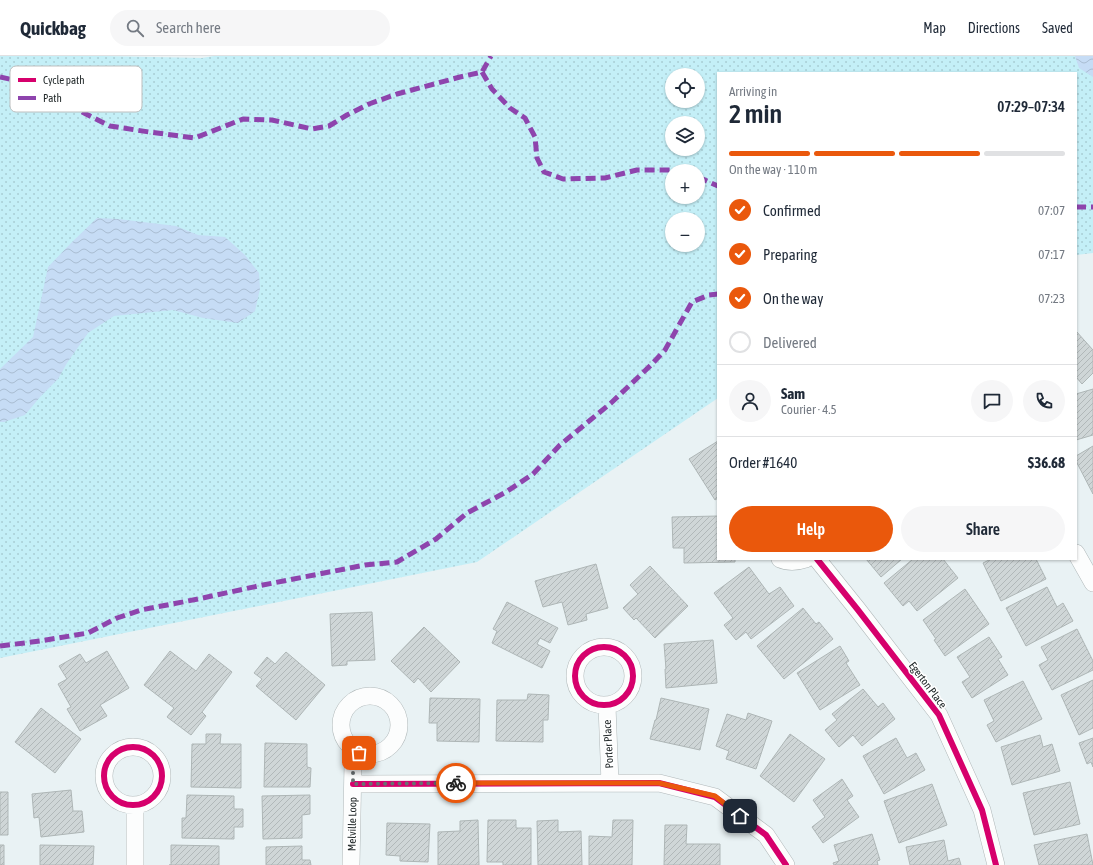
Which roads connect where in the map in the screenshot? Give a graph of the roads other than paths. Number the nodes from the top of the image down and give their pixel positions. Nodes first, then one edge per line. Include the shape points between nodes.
1 (1077, 555) edge
2 (782, 560) edge
3 (803, 560) edge
4 (818, 560) edge
5 (1093, 583) edge
6 (607, 706) dead end
7 (359, 753) dead end
8 (610, 783) junction
9 (353, 784) junction
10 (136, 805) dead end
11 (135, 865) edge
12 (351, 865) edge
13 (786, 865) edge
14 (996, 865) edge

1 - 5 street
2 - 3 street
4 - 14 street, Egerton Place via 939,715 982,810
6 - 8 street, Porter Place
7 - 9 street, Melville Loop via 353,763
8 - 9 street, Melville Loop
8 - 13 street, Melville Loop via 659,783 715,796 766,836
9 - 12 street, Melville Loop
10 - 11 street

